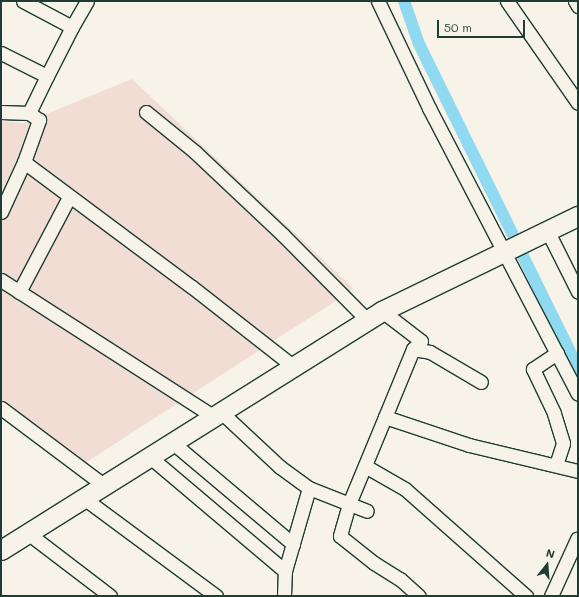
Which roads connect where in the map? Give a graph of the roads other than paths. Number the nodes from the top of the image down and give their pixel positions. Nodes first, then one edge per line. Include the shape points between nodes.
1 (23, 1) edge
2 (87, 1) edge
3 (378, 1) edge
4 (507, 1) edge
5 (574, 1) edge
6 (578, 6) edge
7 (72, 27) junction
8 (1, 53) edge
9 (47, 76) junction
10 (578, 103) edge
11 (1, 112) edge
12 (29, 112) junction
13 (146, 112) dead end
14 (24, 162) junction
15 (69, 197) junction
16 (1, 212) edge
17 (578, 216) edge
18 (547, 230) junction
19 (505, 250) junction
20 (1, 280) edge
21 (19, 292) junction
22 (578, 292) edge
23 (374, 316) junction
24 (413, 349) junction
25 (557, 353) junction
26 (294, 366) junction
27 (481, 382) dead end
28 (578, 394) edge
29 (1, 408) edge
30 (218, 415) junction
31 (385, 417) junction
32 (173, 442) junction
33 (150, 457) junction
34 (556, 465) junction
35 (365, 466) junction
36 (578, 471) edge
37 (105, 486) junction
38 (310, 488) junction
39 (85, 499) junction
40 (349, 504) junction
41 (367, 511) dead end
42 (29, 534) junction
43 (577, 539) edge
44 (293, 544) junction
45 (1, 550) edge
46 (285, 571) junction
47 (110, 596) edge
48 (216, 596) edge
49 (284, 596) edge
50 (419, 596) edge
51 (526, 596) edge
52 (551, 596) edge

1 - 7 street
2 - 7 street
3 - 19 street via 429,108
4 - 10 street
5 - 6 street
7 - 9 street
8 - 9 street
9 - 12 street
11 - 12 street
12 - 14 street via 39,120
13 - 23 street via 201,158 283,236
14 - 15 street
14 - 16 street
15 - 21 street
15 - 26 street
17 - 18 main road
18 - 19 main road
18 - 22 street
19 - 23 main road
19 - 25 street
20 - 21 street
21 - 30 street
23 - 24 street via 421,341
23 - 26 main road
24 - 27 street via 430,352
24 - 31 street
25 - 28 street
25 - 34 street via 533,369 554,413 563,443
26 - 30 main road
29 - 37 street
30 - 32 main road
30 - 38 street via 280,467
31 - 34 street via 469,445
31 - 35 street
32 - 33 main road
32 - 44 street
33 - 37 main road
33 - 46 street
34 - 36 street
35 - 40 street
35 - 51 street via 405,489
37 - 39 main road
38 - 40 street
38 - 44 street
39 - 42 main road
39 - 48 street
40 - 41 street
40 - 50 street via 340,536 374,563 400,579
42 - 45 main road
42 - 47 street
43 - 52 street
44 - 46 street
46 - 49 street

